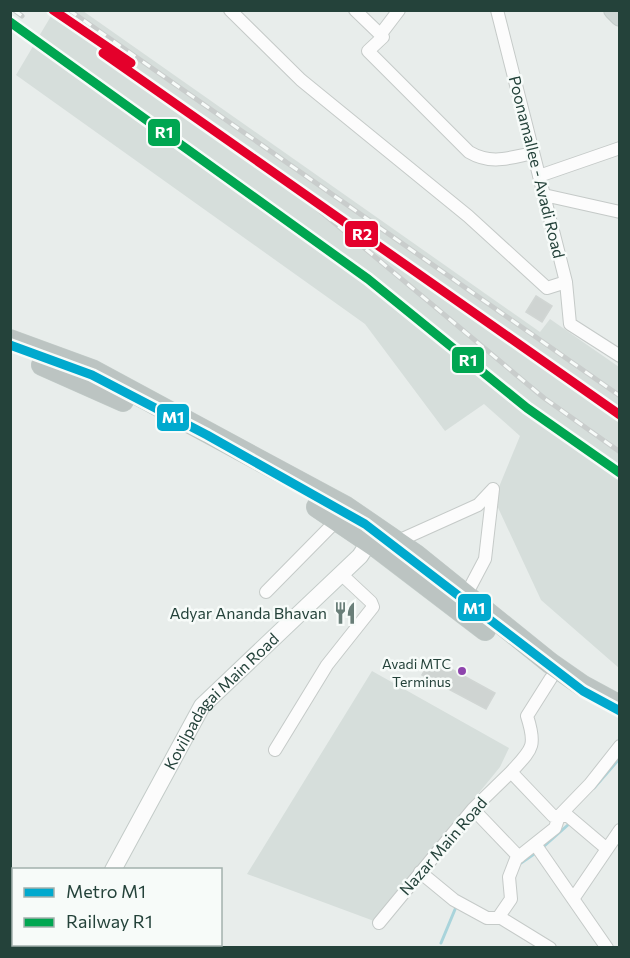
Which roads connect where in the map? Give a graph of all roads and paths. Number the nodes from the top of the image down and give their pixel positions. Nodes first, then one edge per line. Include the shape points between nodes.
1 (355, 10) edge
2 (399, 10) edge
3 (497, 10) edge
4 (613, 10) edge
5 (233, 12) edge
6 (620, 17) edge
7 (380, 35) junction
8 (620, 148) edge
9 (533, 153) junction
10 (539, 176) junction
11 (544, 195) junction
12 (620, 212) edge
13 (566, 282) junction
14 (10, 340) edge
15 (10, 354) edge
16 (620, 356) edge
17 (342, 513) junction
18 (398, 541) junction
19 (369, 542) junction
20 (341, 574) junction
21 (266, 592) dead end
22 (466, 595) junction
23 (551, 678) junction
24 (620, 706) edge
25 (620, 720) edge
26 (620, 746) edge
27 (275, 750) dead end
28 (511, 772) junction
29 (473, 808) junction
30 (556, 816) junction
31 (620, 830) edge
32 (607, 849) junction
33 (539, 850) junction
34 (519, 857) junction
35 (113, 868) edge
36 (420, 872) junction
37 (573, 899) junction
38 (498, 918) junction
39 (379, 923) dead end
40 (550, 948) edge
41 (607, 948) edge

1 - 7 street
2 - 7 street
3 - 9 street, Poonamallee - Avadi Road
4 - 6 main road
5 - 13 street via 301,80 468,216 547,288
7 - 9 street via 383,37 368,51 468,152 484,160 498,161
8 - 10 street
9 - 10 street, Poonamallee - Avadi Road
10 - 11 street, Poonamallee - Avadi Road
11 - 12 street
11 - 13 street, Poonamallee - Avadi Road
13 - 16 street, Poonamallee - Avadi Road via 570,324
14 - 17 highway via 93,370
15 - 17 highway via 114,396
17 - 19 highway
17 - 21 street
18 - 19 highway
18 - 22 highway
18 - 22 street via 478,504 493,489 485,559
19 - 20 main road, Kovilpadagai Main Road
19 - 23 highway
20 - 27 street via 373,607 327,665
20 - 35 main road, Kovilpadagai Main Road via 202,706
22 - 24 highway via 550,663
23 - 25 highway
23 - 28 street, Nazar Main Road via 527,716 534,741 532,749
26 - 30 street via 590,784
28 - 29 street, Nazar Main Road
28 - 30 street
29 - 34 street
29 - 36 street, Nazar Main Road
30 - 32 street via 568,816
30 - 33 street via 555,828
31 - 32 street
32 - 37 street
33 - 34 street
33 - 37 street
34 - 38 street via 509,877 511,899
36 - 38 street via 454,900 487,918
36 - 39 street, Nazar Main Road
37 - 41 street
38 - 40 street

